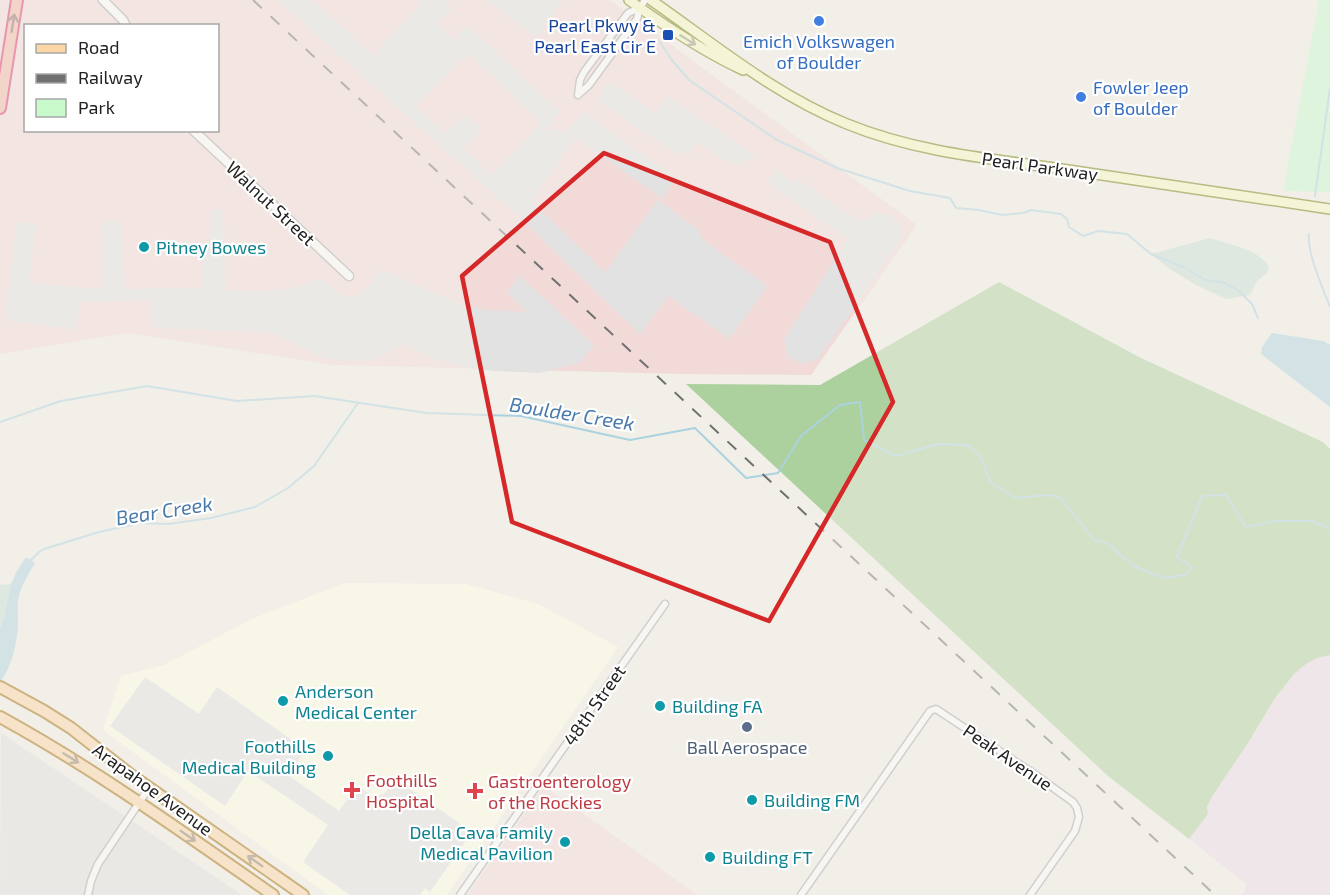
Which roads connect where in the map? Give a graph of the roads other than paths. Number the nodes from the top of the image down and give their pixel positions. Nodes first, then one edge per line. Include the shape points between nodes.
1 (17, 0) edge
2 (104, 0) edge
3 (628, 0) edge
4 (651, 0) edge
5 (642, 4) edge
6 (125, 24) edge
7 (764, 80) junction
8 (0, 108) edge
9 (195, 132) edge
10 (1330, 209) edge
11 (349, 276) dead end
12 (665, 604) dead end
13 (0, 687) edge
14 (0, 717) edge
15 (149, 788) junction
16 (140, 802) junction
17 (88, 895) edge
18 (273, 895) edge
19 (303, 895) edge
20 (460, 895) edge
21 (801, 895) edge
22 (1030, 895) edge

8 -> 1 highway
2 - 6 street
3 - 5 main road, Pearl Parkway
4 - 7 main road, Pearl Parkway
5 - 5 street via 628,13 602,47 580,80 578,95 637,19
5 -> 7 main road, Pearl Parkway via 708,53
7 - 10 main road, Pearl Parkway via 846,124 920,147
9 - 11 street, Walnut Street
12 - 20 street, 48th Street
13 - 15 main road, Arapahoe Avenue via 63,723
14 -> 16 main road, Arapahoe Avenue
15 - 16 street
19 -> 15 main road, Arapahoe Avenue
16 - 17 street via 98,864
16 -> 18 main road, Arapahoe Avenue
21 - 22 street, Peak Avenue via 930,711 936,709 1030,771 1077,808 1075,831

